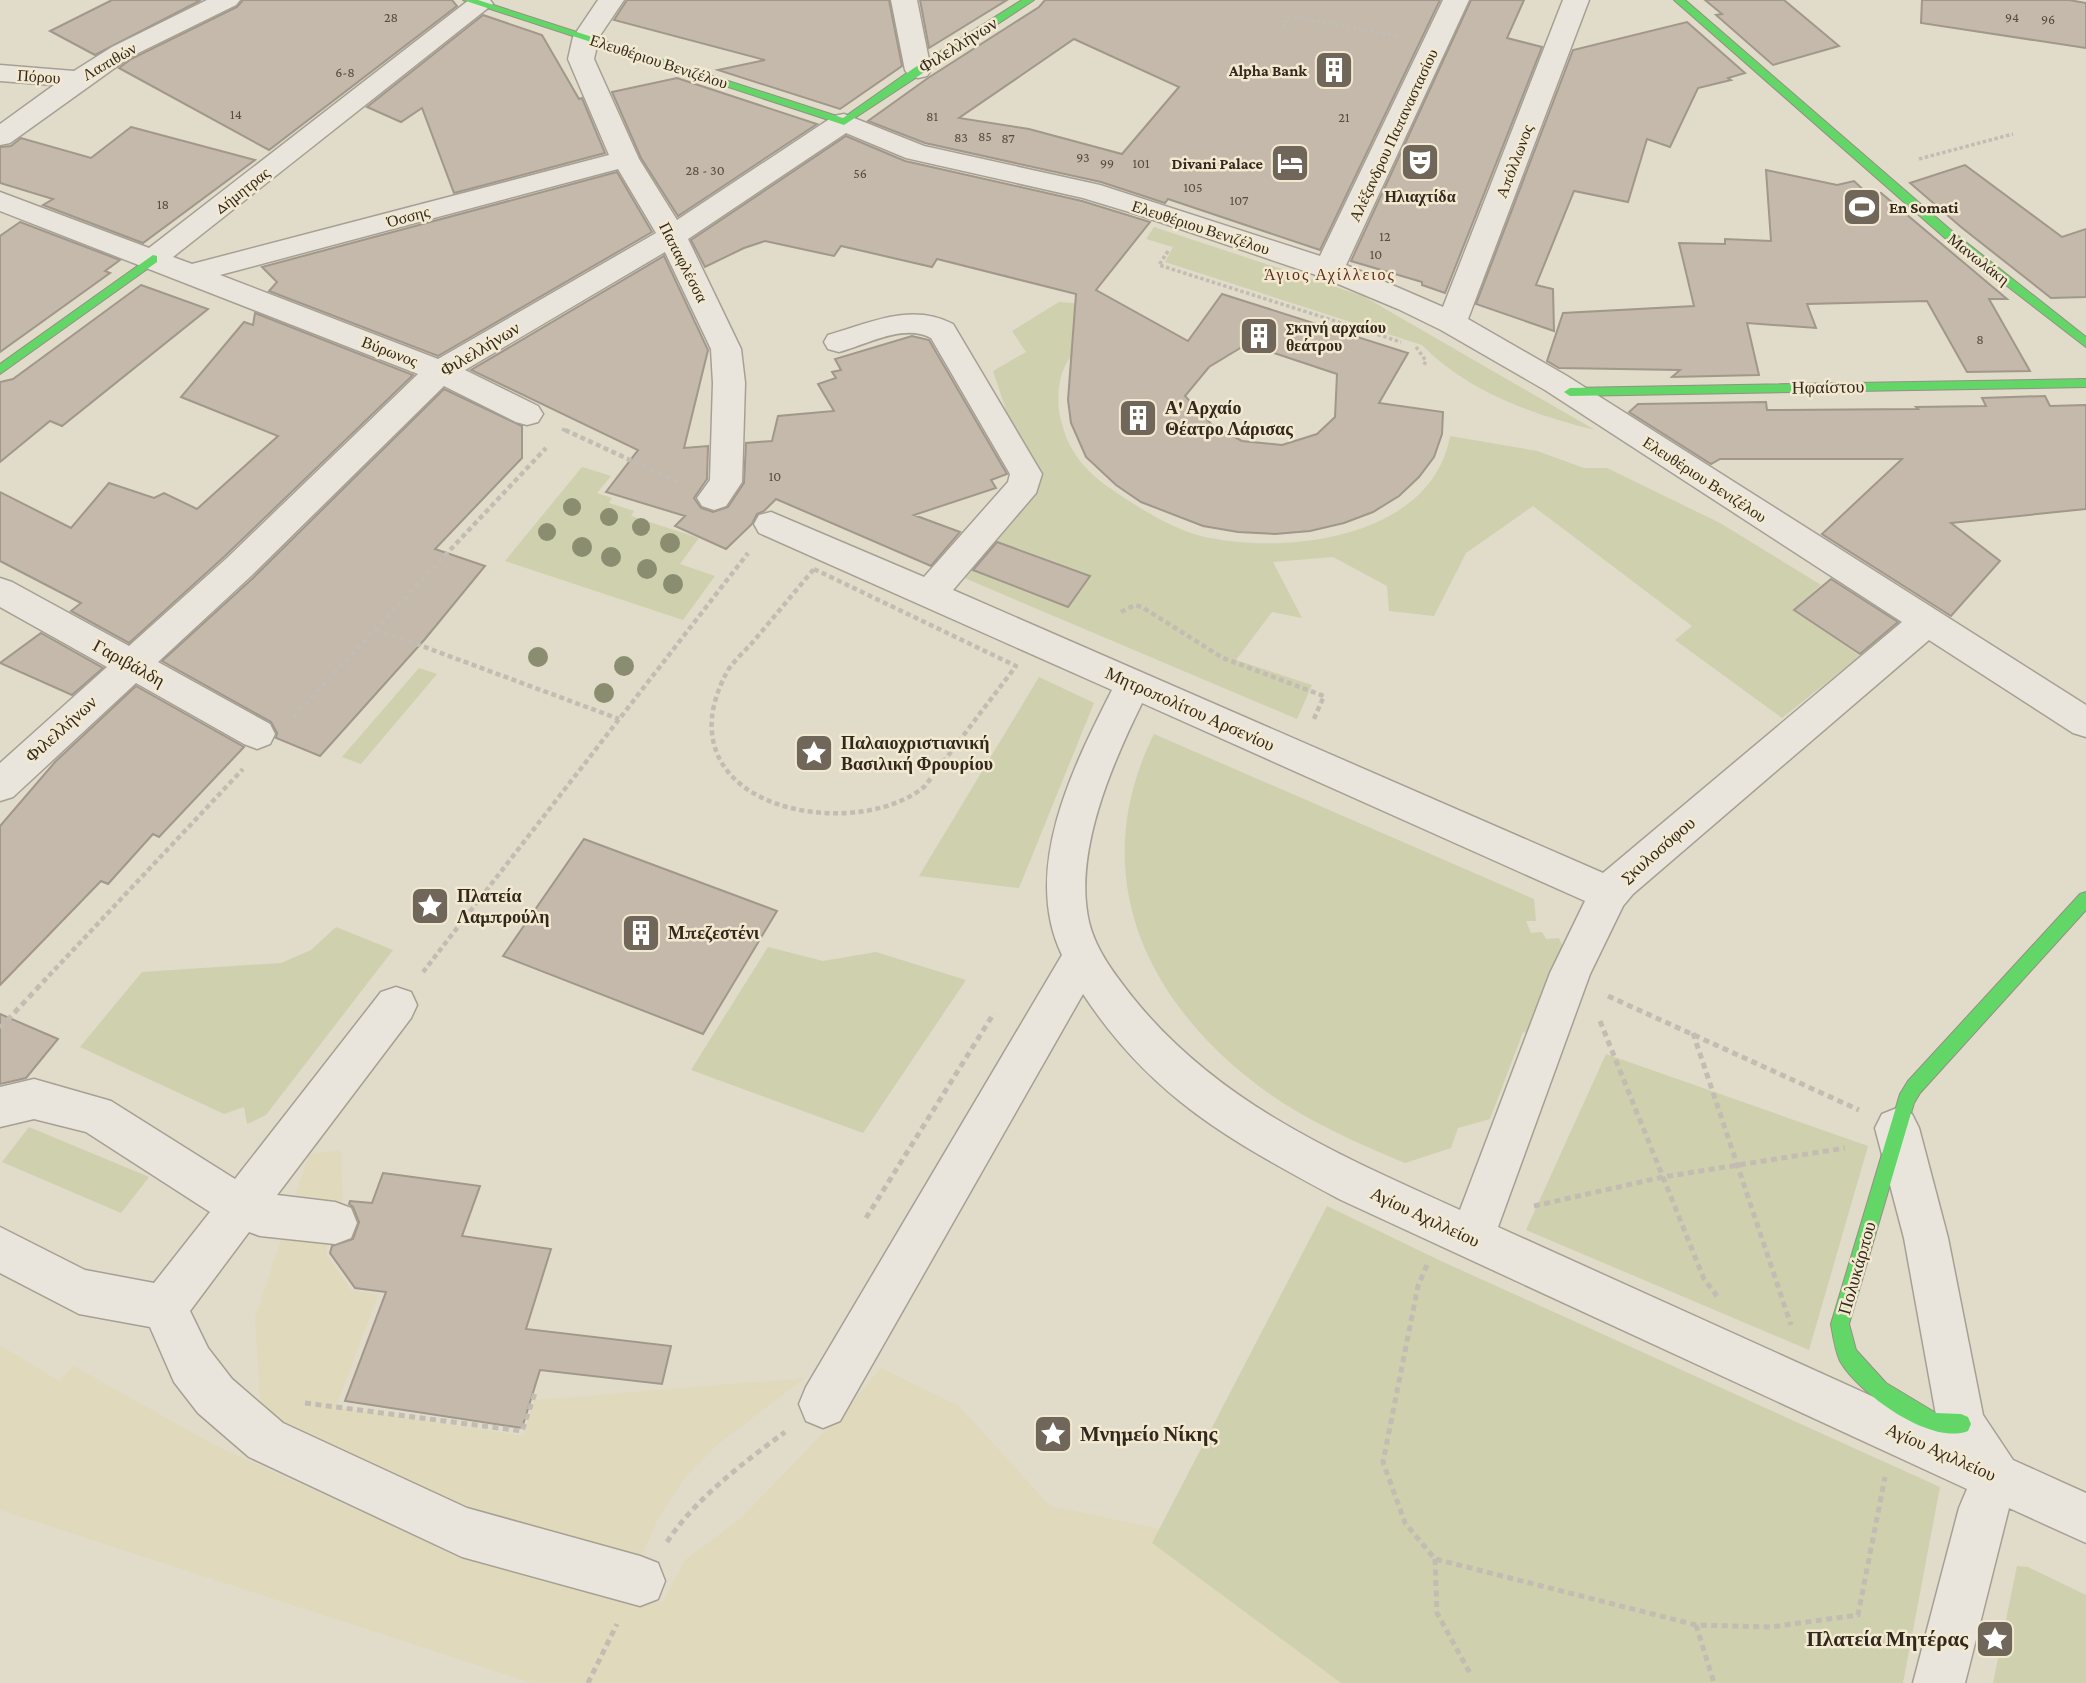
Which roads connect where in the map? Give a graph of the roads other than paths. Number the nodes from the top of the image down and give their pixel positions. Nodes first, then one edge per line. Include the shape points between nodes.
1 (227, 0) edge
2 (611, 0) edge
3 (904, 0) edge
4 (1028, 0) edge
5 (1456, 0) edge
6 (1576, 0) edge
7 (1679, 0) edge
8 (474, 2) edge
9 (586, 37) junction
10 (918, 70) junction
11 (0, 73) edge
12 (79, 79) junction
13 (844, 122) junction
14 (0, 136) edge
15 (625, 159) junction
16 (0, 201) edge
17 (672, 236) junction
18 (153, 260) junction
19 (1329, 269) junction
20 (191, 274) junction
21 (1452, 323) junction
22 (839, 342) dead end
23 (2086, 344) edge
24 (0, 370) edge
25 (440, 371) junction
26 (2086, 383) edge
27 (1570, 392) junction
28 (527, 414) road end
29 (714, 498) road end
30 (771, 524) road end
31 (0, 592) edge
32 (930, 594) junction
33 (1926, 622) junction
34 (132, 665) junction
35 (1133, 684) junction
36 (2086, 723) edge
37 (257, 734) dead end
38 (6, 774) edge
39 (1609, 894) junction
40 (2086, 899) edge
41 (1081, 959) junction
42 (396, 1005) road end
43 (0, 1107) edge
44 (1897, 1128) junction
45 (241, 1207) junction
46 (335, 1223) dead end
47 (1469, 1237) junction
48 (0, 1249) edge
49 (164, 1307) junction
50 (823, 1404) road end
51 (1961, 1424) junction
52 (1996, 1478) junction
53 (2086, 1518) edge
54 (639, 1581) road end
55 (1939, 1683) edge

1 - 12 street, Λαπιθών via 121,52
2 - 9 street
3 - 10 street
4 - 10 street, Φιλελλήνων
5 - 19 street, Αλέξανδρου Παπαναστασίου
6 - 21 street, Απόλλωνος
7 - 23 street, Μανωλάκη via 1949,236
8 - 9 street, Ελευθέριου Βενιζέλου
8 - 18 street, Δήμητρας
9 - 13 street, Ελευθέριου Βενιζέλου
9 - 15 street, Παπαφλέσσα via 580,59
10 - 13 street, Φιλελλήνων
11 - 12 street, Πόρου
12 - 14 street, Λαπιθών
13 - 17 street, Φιλελλήνων
13 - 19 street, Ελευθέριου Βενιζέλου via 916,152 1090,191
15 - 17 street, Παπαφλέσσα
15 - 20 street, Όσσης
16 - 18 street, Βύρωνος
17 - 25 street, Φιλελλήνων
17 - 29 street, Παπαφλέσσα via 728,358 726,482
18 - 20 street, Βύρωνος
18 - 24 street, Δήμητρας
19 - 21 street, Ελευθέριου Βενιζέλου
20 - 25 street, Βύρωνος
21 - 27 street, Ελευθέριου Βενιζέλου
22 - 32 street via 914,321 937,327 1026,474 1024,485
25 - 28 street, Βύρωνος
25 - 34 street, Φιλελλήνων
26 - 27 street, Ηφαίστου
27 - 33 street, Ελευθέριου Βενιζέλου
30 - 32 street, Μητροπολίτου Αρσενίου
31 - 34 street, Γαριβάλδη
32 - 35 street, Μητροπολίτου Αρσενίου
33 - 36 street, Ελευθέριου Βενιζέλου
33 - 39 street, Σκυλοσόφου
34 - 37 street, Γαριβάλδη
34 - 38 street, Φιλελλήνων
35 - 39 street, Μητροπολίτου Αρσενίου
35 - 41 street, Αγίου Αχιλλείου via 1108,732 1083,798 1068,870 1069,922
39 - 47 street, Σκυλοσόφου
40 - 44 street, Πολυκάρπου via 1914,1087
41 - 47 street, Αγίου Αχιλλείου via 1132,1026 1217,1106 1357,1185
41 - 50 street
42 - 45 street
43 - 45 street via 34,1099 96,1115
44 - 51 street via 1926,1238
44 - 51 street, Πολυκάρπου via 1840,1324 1840,1339 1855,1367 1890,1398 1938,1425
45 - 46 street via 260,1215
45 - 49 street
47 - 52 street, Αγίου Αχιλλείου
48 - 49 street via 79,1292
49 - 54 street via 191,1365 215,1396 266,1440 462,1532
51 - 52 street
52 - 53 street, Αγίου Αχιλλείου
52 - 55 street via 1984,1508

